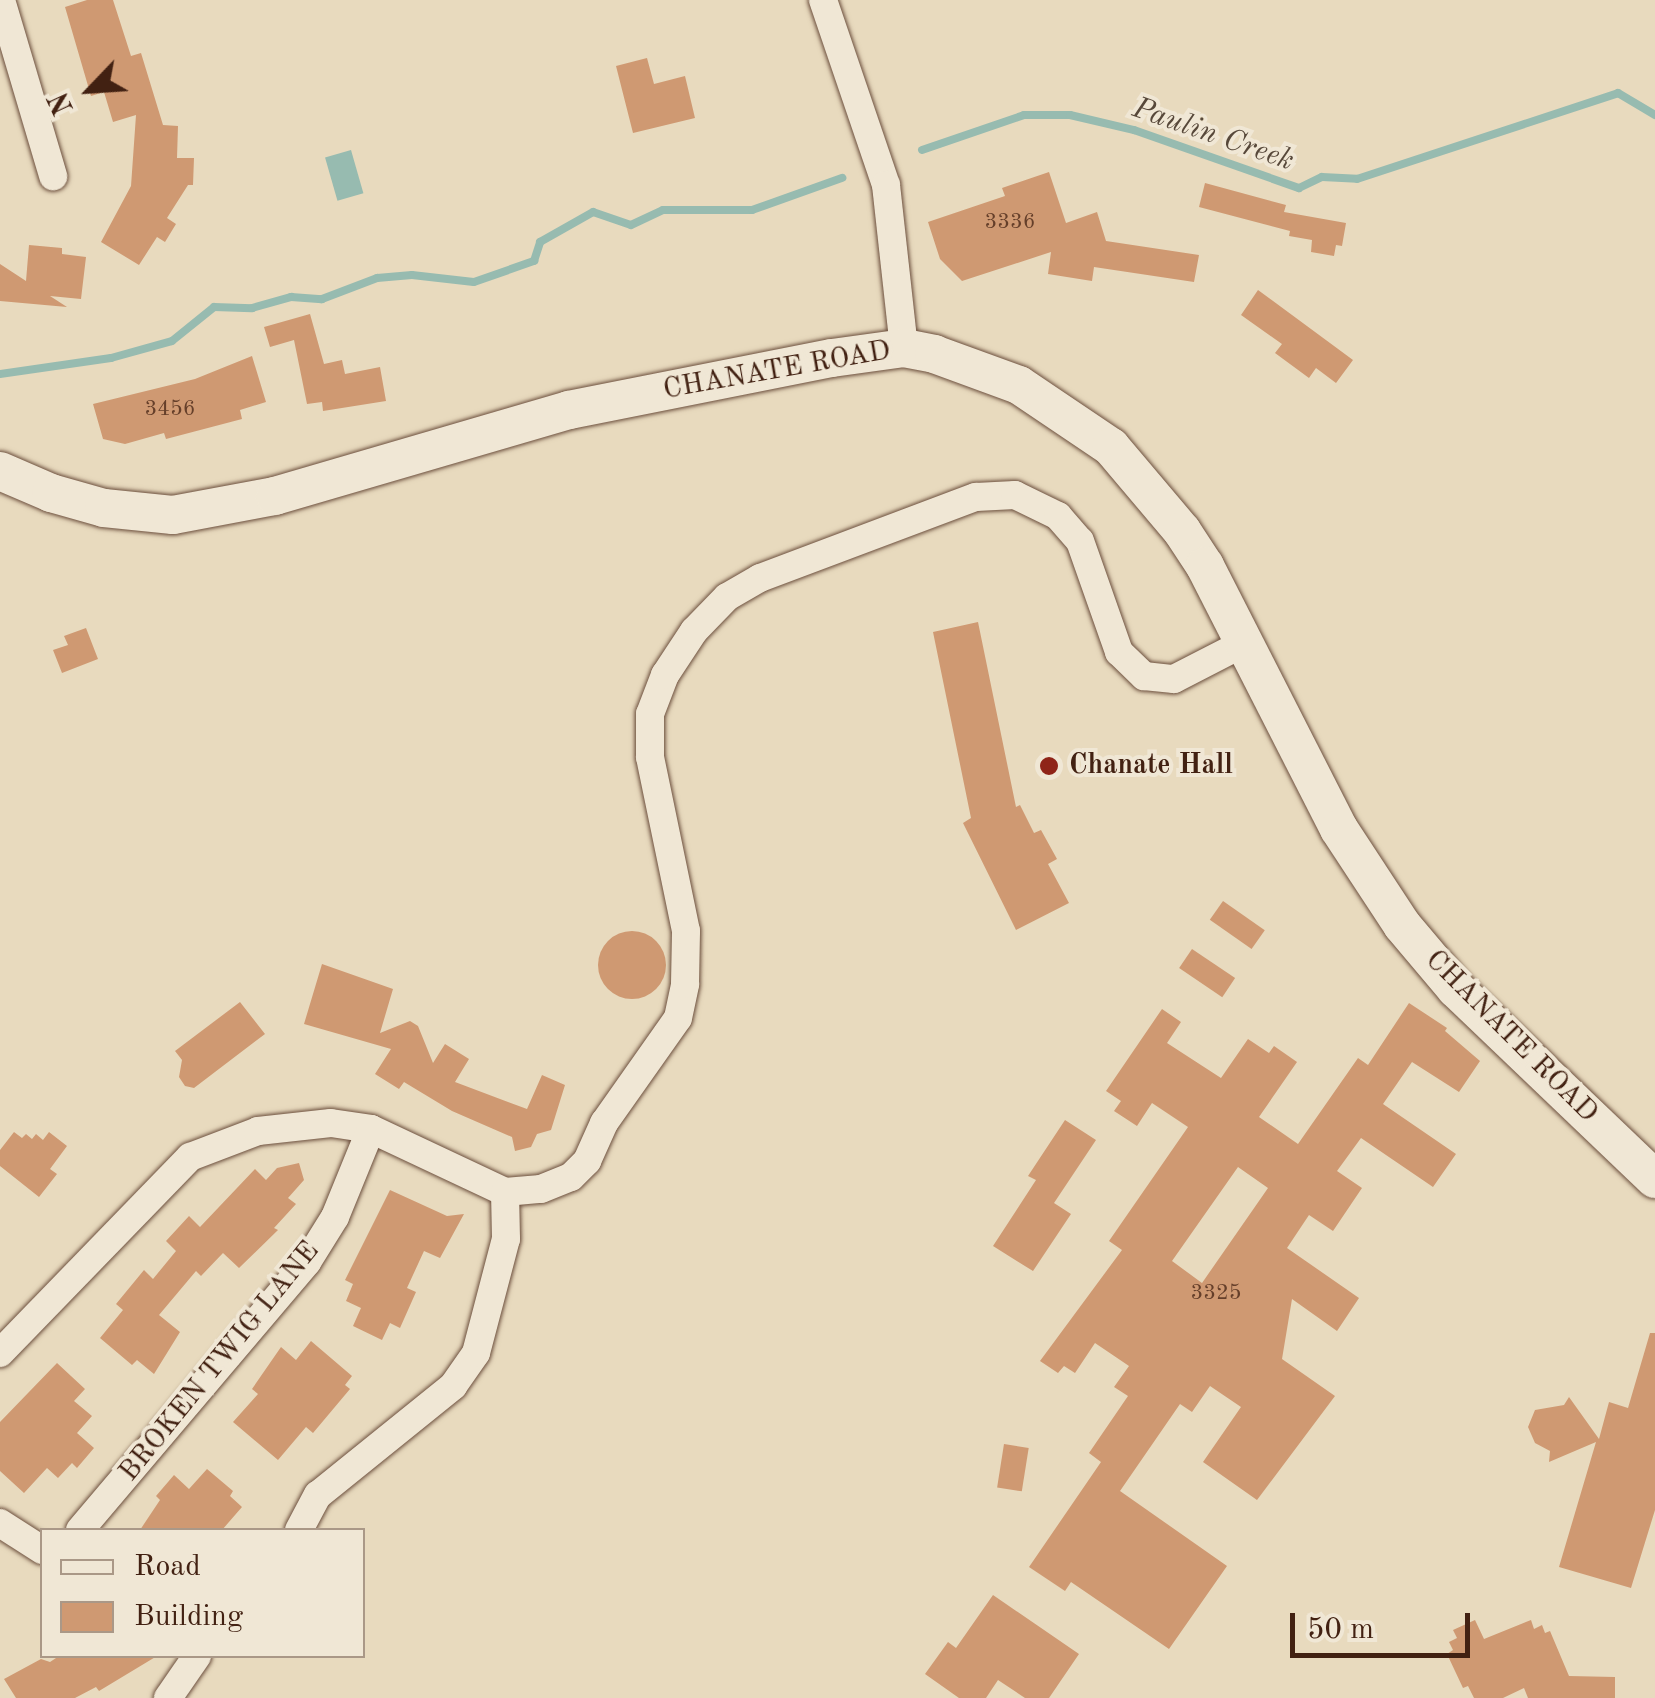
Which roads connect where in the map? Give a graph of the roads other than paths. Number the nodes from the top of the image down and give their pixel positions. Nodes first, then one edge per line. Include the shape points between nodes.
1 (2, 0) edge
2 (823, 0) edge
3 (53, 176) dead end
4 (904, 348) junction
5 (0, 470) edge
6 (1244, 643) junction
7 (370, 1130) junction
8 (1655, 1179) edge
9 (505, 1192) junction
10 (0, 1352) edge
11 (0, 1523) edge
12 (82, 1528) edge
13 (300, 1528) edge
14 (40, 1549) edge
15 (197, 1658) edge
16 (168, 1698) edge

1 - 3 street
2 - 4 street via 886,186
4 - 5 street, CHANATE ROAD via 569,410 276,496 173,514 104,508
4 - 6 street, CHANATE ROAD via 1019,385 1111,447 1182,531
6 - 8 street, CHANATE ROAD via 1338,829 1396,917 1456,989
6 - 9 street via 1174,679 1144,676 1119,652 1080,542 1058,516 1015,495 959,502 760,578 727,597 694,630 650,714 650,757 686,931 678,1018 604,1123 587,1161 571,1177 541,1189
7 - 9 street
7 - 10 street via 331,1123 258,1131 190,1157
7 - 12 street, BROKEN TWIG LANE via 335,1217 307,1262
9 - 13 street via 506,1239 476,1353 453,1386 318,1495
11 - 14 street
15 - 16 street

